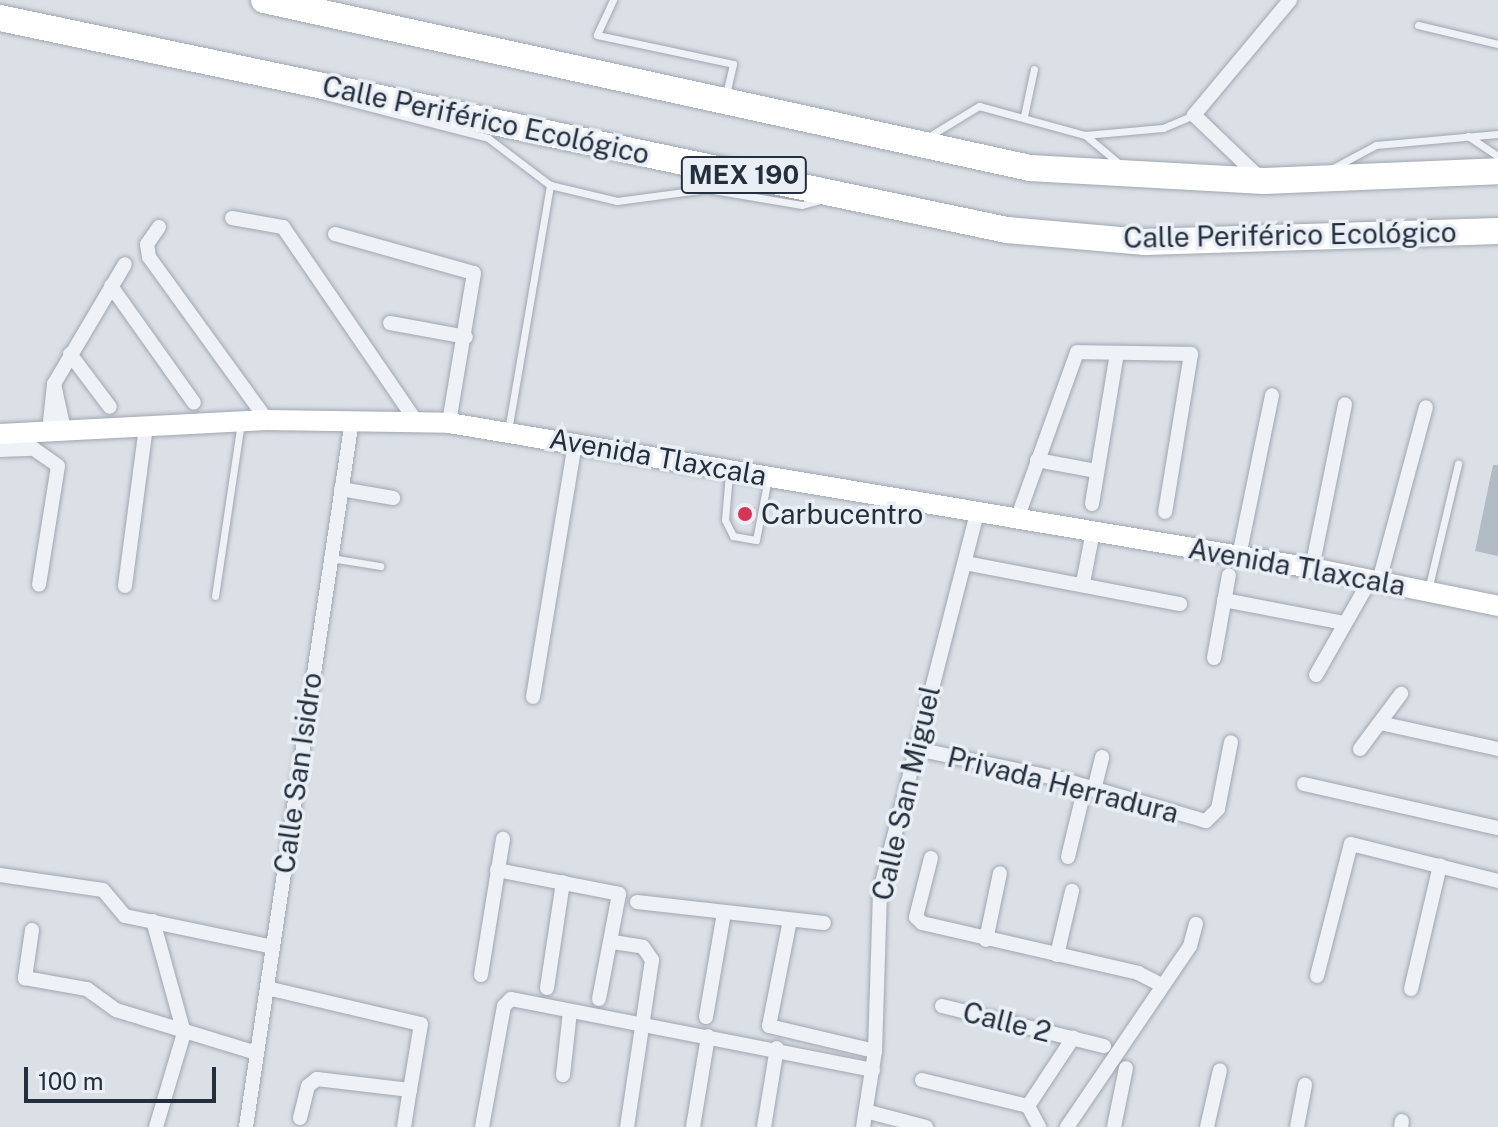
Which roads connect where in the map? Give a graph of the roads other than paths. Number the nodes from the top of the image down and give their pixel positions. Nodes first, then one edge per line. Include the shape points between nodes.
1 (264, 0) edge
2 (613, 0) edge
3 (1290, 0) edge
4 (0, 18) edge
5 (1418, 25) dead end
6 (1498, 44) edge
7 (1034, 69) dead end
8 (313, 83) junction
9 (725, 101) junction
10 (1194, 115) junction
11 (1024, 116) junction
12 (1498, 134) edge
13 (1085, 135) junction
14 (1468, 136) junction
15 (918, 144) junction
16 (1498, 156) edge
17 (1498, 171) edge
18 (1315, 178) junction
19 (1138, 179) junction
20 (1264, 181) junction
21 (550, 185) junction
22 (833, 193) junction
23 (232, 218) dead end
24 (159, 227) dead end
25 (1498, 231) edge
26 (335, 234) dead end
27 (125, 264) dead end
28 (111, 286) junction
29 (390, 323) dead end
30 (466, 337) junction
31 (1117, 353) junction
32 (70, 354) junction
33 (1272, 395) dead end
34 (194, 403) dead end
35 (1345, 404) dead end
36 (110, 407) dead end
37 (1426, 407) dead end
38 (263, 414) junction
39 (411, 416) junction
40 (451, 416) junction
41 (352, 420) junction
42 (241, 421) junction
43 (146, 426) junction
44 (507, 432) junction
45 (31, 438) edge
46 (575, 443) junction
47 (0, 450) edge
48 (1037, 460) junction
49 (1458, 464) dead end
50 (729, 469) junction
51 (1097, 471) junction
52 (769, 476) junction
53 (341, 489) junction
54 (393, 498) dead end
55 (1092, 504) dead end
56 (977, 512) junction
57 (1165, 512) dead end
58 (1017, 519) junction
59 (1091, 539) junction
60 (1239, 556) junction
61 (331, 558) junction
62 (965, 563) junction
63 (380, 566) dead end
64 (1312, 568) junction
65 (1229, 575) dead end
66 (1083, 583) junction
67 (39, 584) dead end
68 (125, 586) dead end
69 (1371, 586) junction
70 (1428, 592) junction
71 (215, 596) dead end
72 (1224, 600) junction
73 (1180, 604) dead end
74 (1498, 606) edge
75 (1345, 623) junction
76 (1214, 658) dead end
77 (1316, 675) dead end
78 (1401, 694) dead end
79 (533, 697) dead end
80 (1380, 723) junction
81 (1231, 742) dead end
82 (912, 748) junction
83 (1360, 749) dead end
84 (1498, 749) edge
85 (1102, 757) dead end
86 (1304, 784) dead end
87 (1090, 788) junction
88 (1498, 828) edge
89 (503, 839) dead end
90 (1068, 857) dead end
91 (931, 858) dead end
92 (1440, 865) junction
93 (497, 870) junction
94 (1000, 873) dead end
95 (0, 875) edge
96 (1498, 881) edge
97 (563, 882) junction
98 (1072, 891) dead end
99 (630, 902) junction
100 (724, 913) junction
101 (790, 920) junction
102 (153, 921) junction
103 (824, 923) dead end
104 (1196, 924) dead end
105 (32, 930) dead end
106 (986, 940) junction
107 (613, 942) junction
108 (273, 947) junction
109 (1057, 955) junction
110 (481, 975) dead end
111 (1317, 976) dead end
112 (1162, 985) junction
113 (267, 988) junction
114 (547, 988) dead end
115 (1411, 989) dead end
116 (599, 999) dead end
117 (942, 1006) dead end
118 (570, 1012) junction
119 (706, 1017) dead end
120 (642, 1025) junction
121 (184, 1033) junction
122 (708, 1036) junction
123 (1073, 1038) junction
124 (1104, 1046) dead end
125 (777, 1048) junction
126 (875, 1051) junction
127 (257, 1053) junction
128 (1126, 1068) dead end
129 (873, 1070) junction
130 (1220, 1070) dead end
131 (563, 1075) dead end
132 (922, 1080) dead end
133 (1305, 1085) dead end
134 (410, 1090) junction
135 (1028, 1106) junction
136 (869, 1112) junction
137 (300, 1118) dead end
138 (156, 1127) edge
139 (246, 1127) edge
140 (404, 1127) edge
141 (482, 1127) edge
142 (627, 1127) edge
143 (693, 1127) edge
144 (764, 1127) edge
145 (863, 1127) edge
146 (926, 1127) edge
147 (1039, 1127) edge
148 (1067, 1127) edge
149 (1114, 1127) edge
150 (1207, 1127) edge
151 (1297, 1127) edge

1 - 9 highway, Calle Periférico Ecológico / MEX 190
2 - 9 lane via 597,35 733,64
3 - 10 street
4 - 8 highway, Calle Periférico Ecológico / MEX 190
5 - 6 lane
7 - 11 lane
8 - 21 lane via 335,104 488,138
8 - 22 highway, Calle Periférico Ecológico / MEX 190
9 - 15 highway, Calle Periférico Ecológico / MEX 190
10 - 13 lane via 1163,128
10 - 20 street
11 - 13 lane
11 - 15 lane via 979,106
12 - 14 lane
13 - 19 lane
14 - 16 lane
14 - 18 lane via 1376,145
15 - 19 highway, Calle Periférico Ecológico / MEX 190 via 1030,168
17 - 18 highway, Calle Periférico Ecológico / MEX 190
18 - 20 highway, Calle Periférico Ecológico / MEX 190
19 - 20 highway, Calle Periférico Ecológico / MEX 190
21 - 22 lane via 646,202 696,189 802,205
21 - 44 lane
22 - 25 highway, Calle Periférico Ecológico / MEX 190 via 1007,230 1145,242
23 - 39 street via 283,227
24 - 38 street via 147,244 149,257
26 - 30 street via 474,273
27 - 28 street
28 - 32 street
28 - 34 street
29 - 30 street
30 - 40 street
31 - 48 street via 1077,352
31 - 51 street
31 - 57 street via 1191,354
32 - 36 street
32 - 45 street
33 - 60 street
35 - 64 street
37 - 69 street
38 - 41 street, Avenida Tlaxcala
38 - 42 street, Avenida Tlaxcala
39 - 40 street, Avenida Tlaxcala
39 - 41 street, Avenida Tlaxcala
40 - 44 street, Avenida Tlaxcala
41 - 53 street, Calle San Isidro
42 - 43 street, Avenida Tlaxcala
42 - 71 lane
43 - 45 street, Avenida Tlaxcala
43 - 68 street
44 - 46 street, Avenida Tlaxcala
45 - 47 street
45 - 67 street via 58,466
46 - 50 street, Avenida Tlaxcala
46 - 79 street
48 - 51 street
48 - 58 street
49 - 70 lane
50 - 52 street, Avenida Tlaxcala
50 - 52 lane via 725,520 733,536 756,540
51 - 55 street
52 - 56 street, Avenida Tlaxcala
53 - 54 street
53 - 61 street, Calle San Isidro
56 - 58 street, Avenida Tlaxcala
56 - 62 street, Calle San Miguel
58 - 59 street, Avenida Tlaxcala
59 - 60 street, Avenida Tlaxcala
59 - 66 street
60 - 64 street, Avenida Tlaxcala
61 - 63 lane
61 - 108 street, Calle San Isidro
62 - 66 street
62 - 82 street, Calle San Miguel
64 - 69 street, Avenida Tlaxcala
65 - 72 street
66 - 73 street
69 - 70 street, Avenida Tlaxcala
69 - 75 street
70 - 74 street, Avenida Tlaxcala
72 - 75 street
72 - 76 street
75 - 77 street
78 - 80 street
80 - 83 street
80 - 84 street
81 - 87 street, Privada Herradura via 1214,818
82 - 87 street, Privada Herradura
82 - 126 street, Calle San Miguel via 880,891
85 - 87 street
86 - 88 street
87 - 90 street
89 - 93 street
91 - 106 street via 918,920
92 - 96 street
92 - 111 street via 1351,844
92 - 115 street
93 - 97 street
93 - 110 street
94 - 106 street
95 - 102 street via 103,890 125,916
97 - 99 street via 613,890
97 - 114 street
98 - 109 street
99 - 100 street
99 - 107 street
100 - 101 street
100 - 119 street
101 - 103 street
101 - 126 street via 769,1026
102 - 108 street
102 - 121 street
104 - 112 street
105 - 121 street via 25,978 87,989 116,1010
106 - 109 street
107 - 116 street
107 - 120 street via 650,952
108 - 113 street, Calle San Isidro
109 - 112 street
112 - 148 street
113 - 127 street, Calle San Isidro
113 - 134 street via 421,1024
117 - 123 street, Calle 2
118 - 120 street
118 - 131 street
118 - 141 street via 507,1000
120 - 122 street
120 - 142 street
121 - 127 street
121 - 138 street
122 - 125 street
122 - 143 street
123 - 124 street, Calle 2
123 - 135 street, Calle 2
125 - 129 street
125 - 144 street
126 - 129 street, Calle San Miguel
127 - 139 street, Calle San Isidro
128 - 149 street
129 - 136 street, Calle San Miguel
130 - 150 street
132 - 135 street
133 - 151 street
134 - 137 street via 317,1079 308,1086
134 - 140 street
135 - 147 street
136 - 145 street, Calle San Miguel
136 - 146 street

